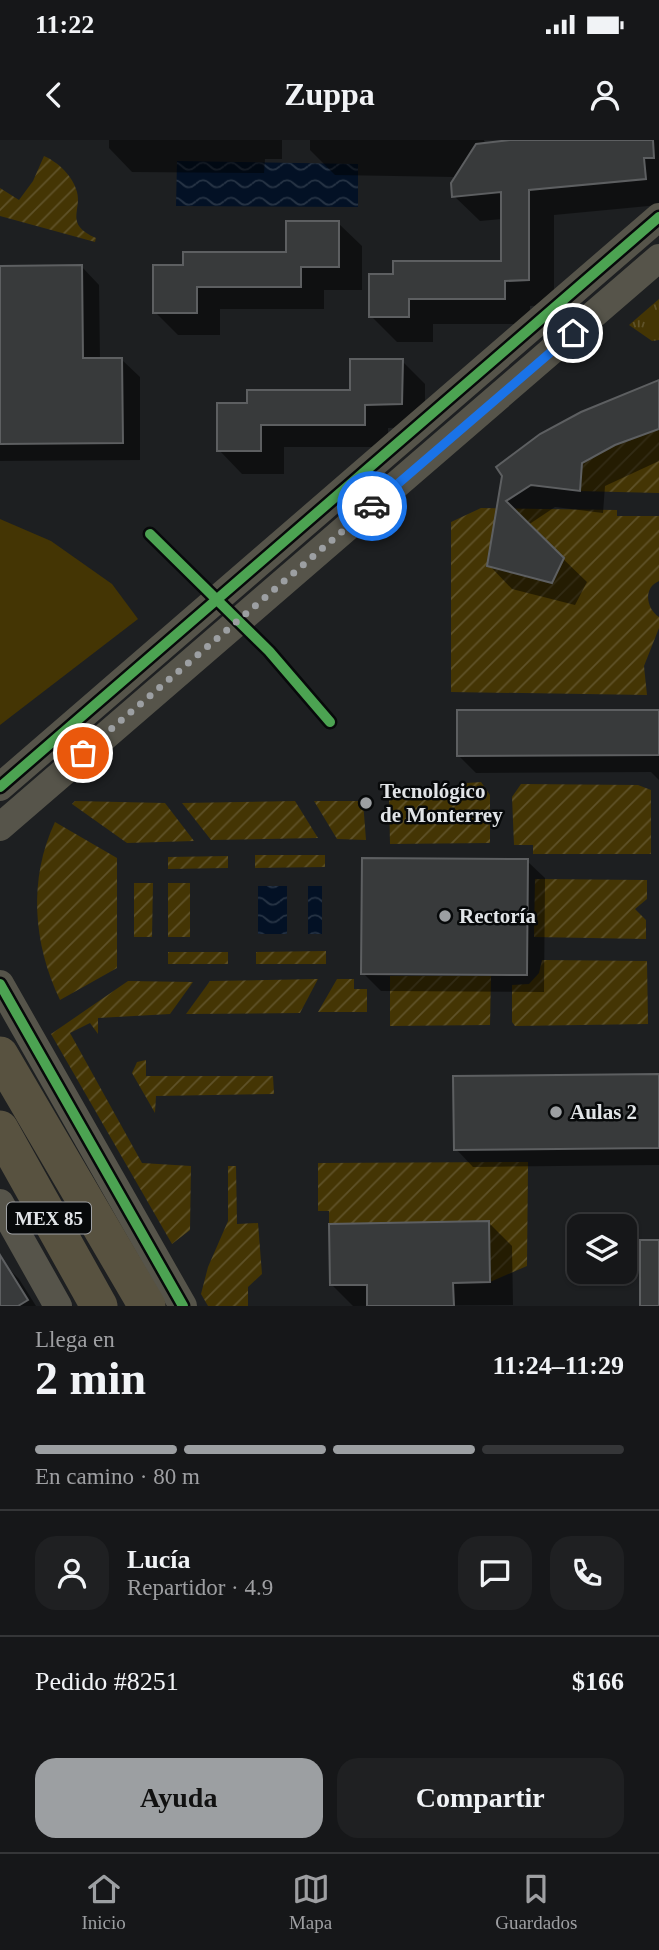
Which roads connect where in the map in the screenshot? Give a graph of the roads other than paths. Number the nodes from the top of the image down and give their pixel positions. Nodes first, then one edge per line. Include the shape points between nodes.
1 (659, 217) edge
2 (659, 258) edge
3 (0, 787) edge
4 (0, 827) edge
5 (0, 984) edge
6 (9, 1014) edge
7 (0, 1055) edge
8 (0, 1129) edge
9 (0, 1203) edge
10 (58, 1306) edge
11 (99, 1306) edge
12 (147, 1306) edge
13 (183, 1306) edge

1 - 3 street
2 - 4 street
5 - 6 street
6 - 13 street
7 - 12 highway, MEX 85
8 - 11 highway, MEX 85
9 - 10 street

